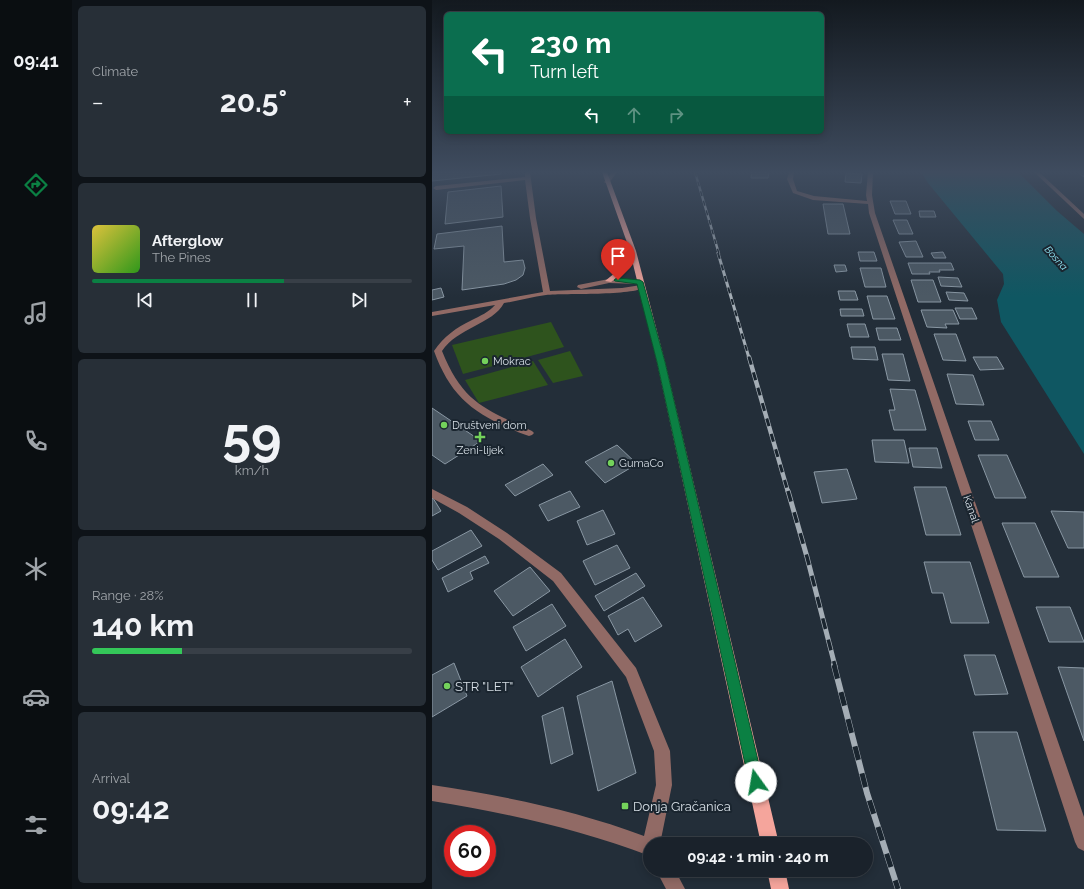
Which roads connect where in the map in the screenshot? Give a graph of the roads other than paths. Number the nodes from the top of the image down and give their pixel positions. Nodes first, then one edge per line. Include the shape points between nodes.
1 (532, 213) edge
2 (619, 213) edge
3 (873, 213) edge
4 (633, 251) junction
5 (609, 280) junction
6 (641, 285) junction
7 (565, 291) junction
8 (547, 293) junction
9 (501, 301) junction
10 (432, 314) edge
11 (529, 433) dead end
12 (432, 493) edge
13 (432, 793) edge
14 (653, 837) edge
15 (768, 837) edge
16 (1084, 842) edge
17 (643, 844) edge
18 (669, 877) edge
19 (777, 877) edge
20 (676, 889) edge
21 (780, 889) edge

1 - 8 street
2 - 4 main road
3 - 16 street, Kanal
4 - 5 main road via 624,270
4 - 6 main road
5 - 6 street
5 - 7 street
6 - 7 street via 622,290
6 - 15 main road via 661,362
7 - 8 street
8 - 9 street
9 - 10 street
9 - 11 street via 493,312 444,340 438,351 442,363 468,401 481,411
12 - 14 street via 503,536 557,577 631,673 662,751 664,785
13 - 17 street via 487,801 614,832
18 - 20 street
19 - 21 main road

